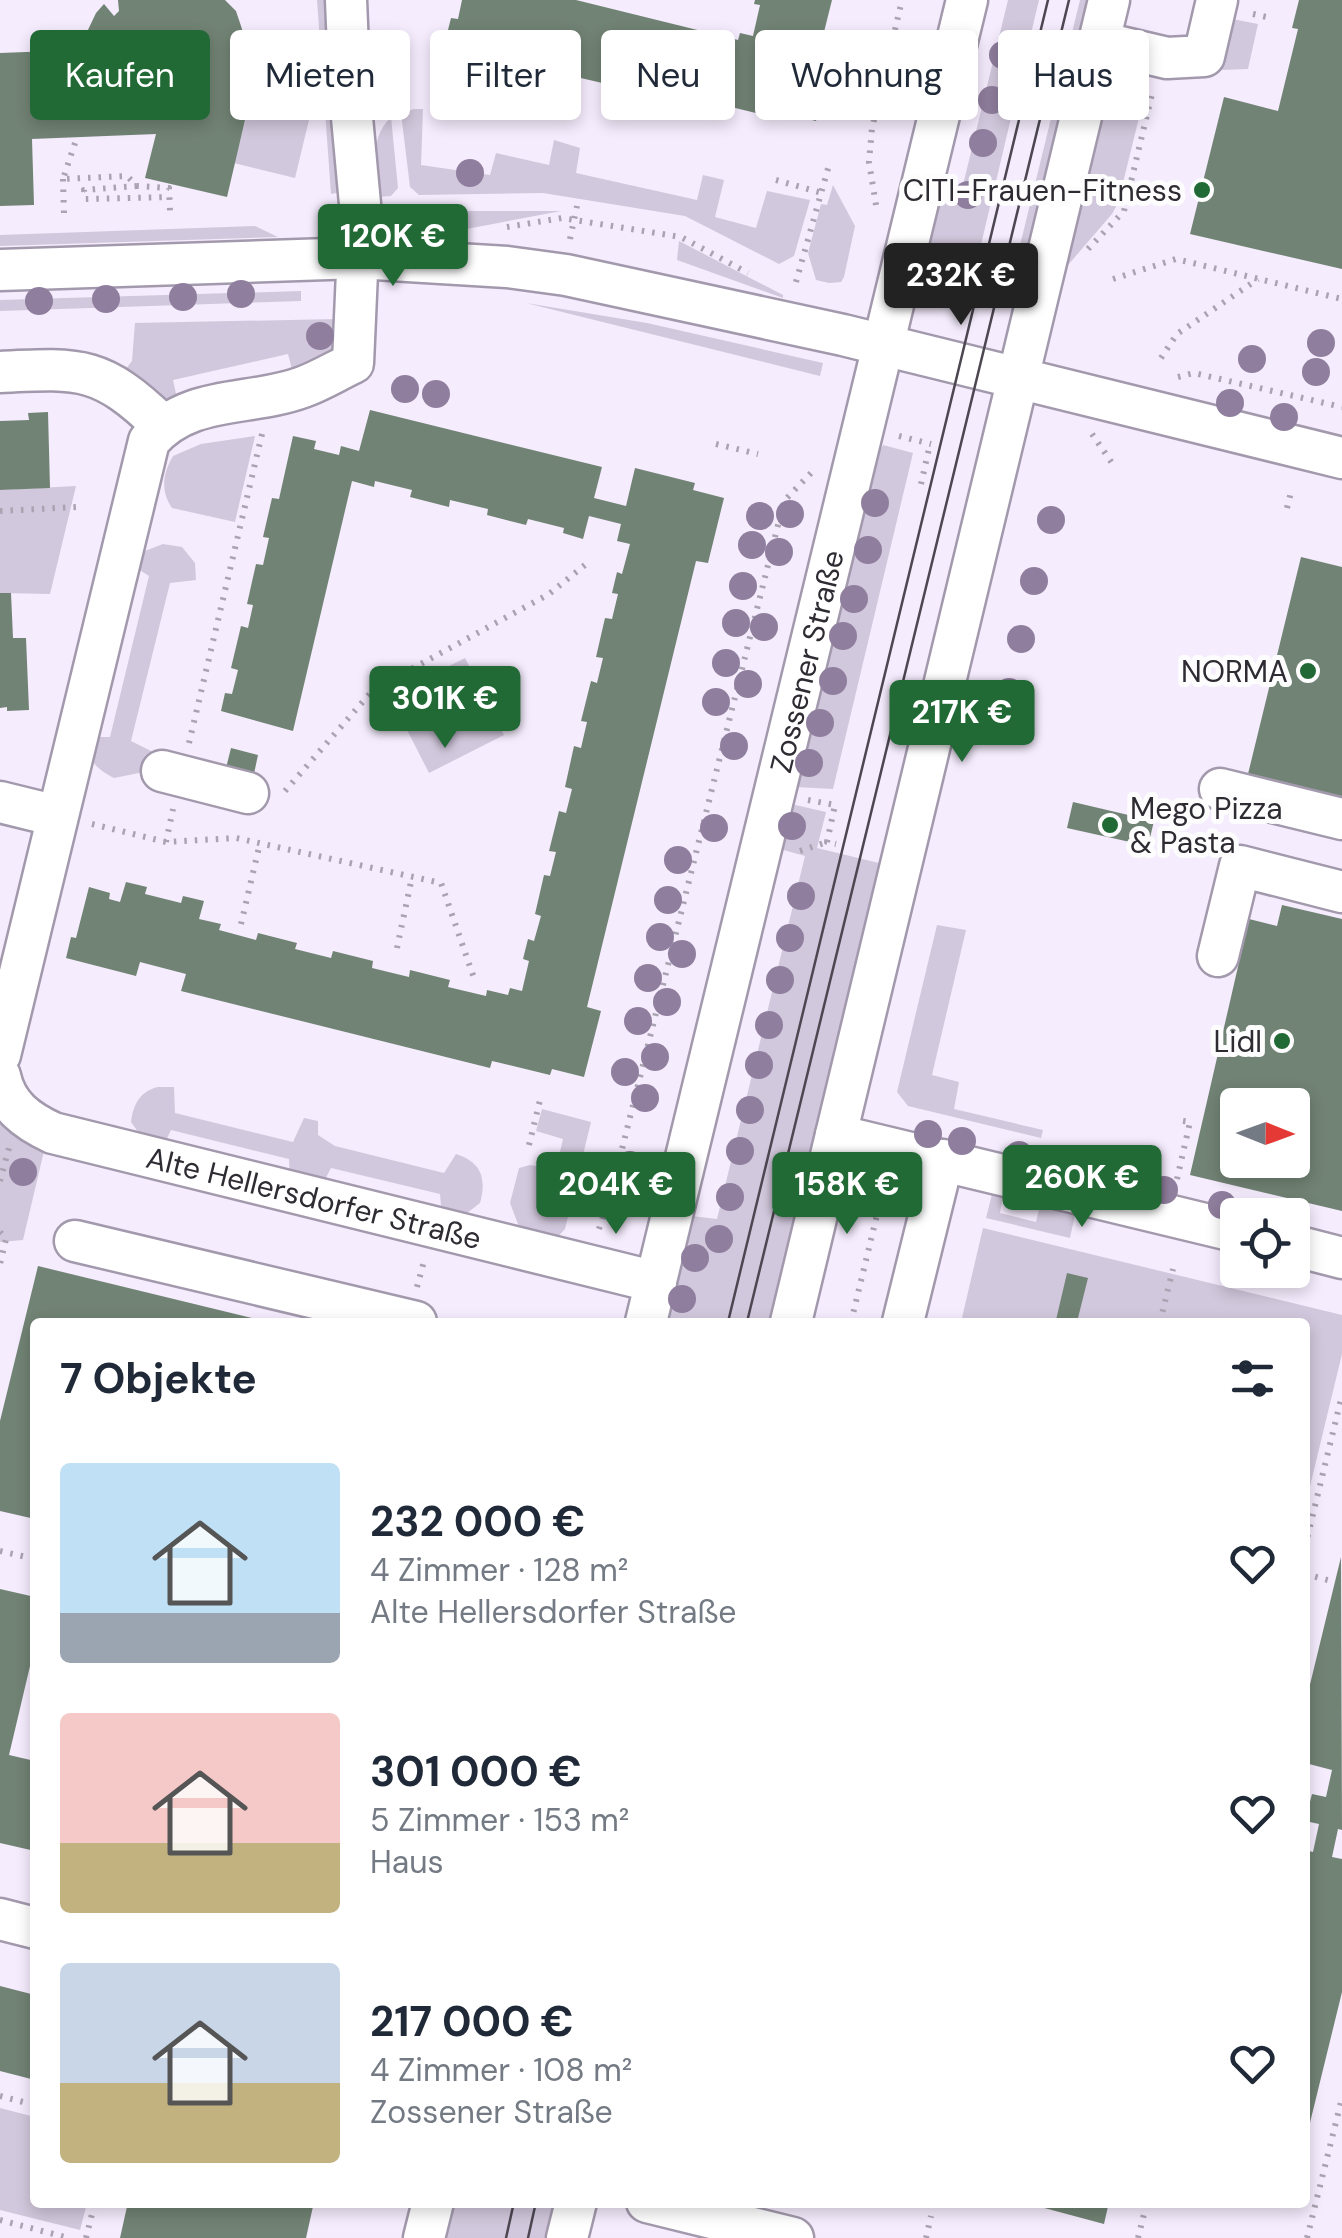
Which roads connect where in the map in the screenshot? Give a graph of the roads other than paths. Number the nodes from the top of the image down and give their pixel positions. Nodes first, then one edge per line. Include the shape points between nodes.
1 (346, 0) edge
2 (967, 0) edge
3 (1109, 0) edge
4 (1217, 0) edge
5 (1102, 30) edge
6 (1149, 54) edge
7 (1081, 120) edge
8 (358, 258) junction
9 (0, 270) edge
10 (885, 346) junction
11 (0, 372) edge
12 (1020, 378) junction
13 (162, 425) junction
14 (1342, 458) edge
15 (171, 773) road end
16 (1220, 790) dead end
17 (0, 802) edge
18 (255, 806) road end
19 (56, 816) junction
20 (1342, 820) edge
21 (1342, 892) edge
22 (1218, 956) dead end
23 (0, 1076) edge
24 (836, 1135) junction
25 (942, 1160) junction
26 (1220, 1228) edge
27 (76, 1241) dead end
28 (1310, 1250) edge
29 (1342, 1258) edge
30 (656, 1282) junction
31 (399, 1318) edge
32 (647, 1318) edge
33 (792, 1318) edge
34 (904, 1318) edge
35 (0, 1919) edge
36 (30, 1927) edge
37 (432, 2208) edge
38 (575, 2208) edge
39 (684, 2217) edge
40 (424, 2238) edge
41 (568, 2238) edge
42 (793, 2238) edge

1 - 8 street
2 - 10 street, Zossener Straße
3 - 5 street
4 - 6 street via 1204,56
7 - 12 street
8 - 9 street
8 - 10 street via 566,275
8 - 13 street via 353,363 301,388 180,414
10 - 12 street
10 - 30 street, Zossener Straße
11 - 13 street via 68,369 97,377 126,391
12 - 14 street
12 - 24 street
13 - 19 street, Alte Hellersdorfer Straße via 148,441
15 - 18 street
16 - 20 street
17 - 19 street
19 - 23 street, Alte Hellersdorfer Straße
21 - 22 street via 1240,866
23 - 30 street, Alte Hellersdorfer Straße via 26,1120 53,1133
24 - 25 street
24 - 33 street
25 - 26 street
25 - 34 street
27 - 31 street
28 - 29 street
30 - 32 street, Zossener Straße
35 - 36 street
37 - 40 street
38 - 41 street
39 - 42 street

